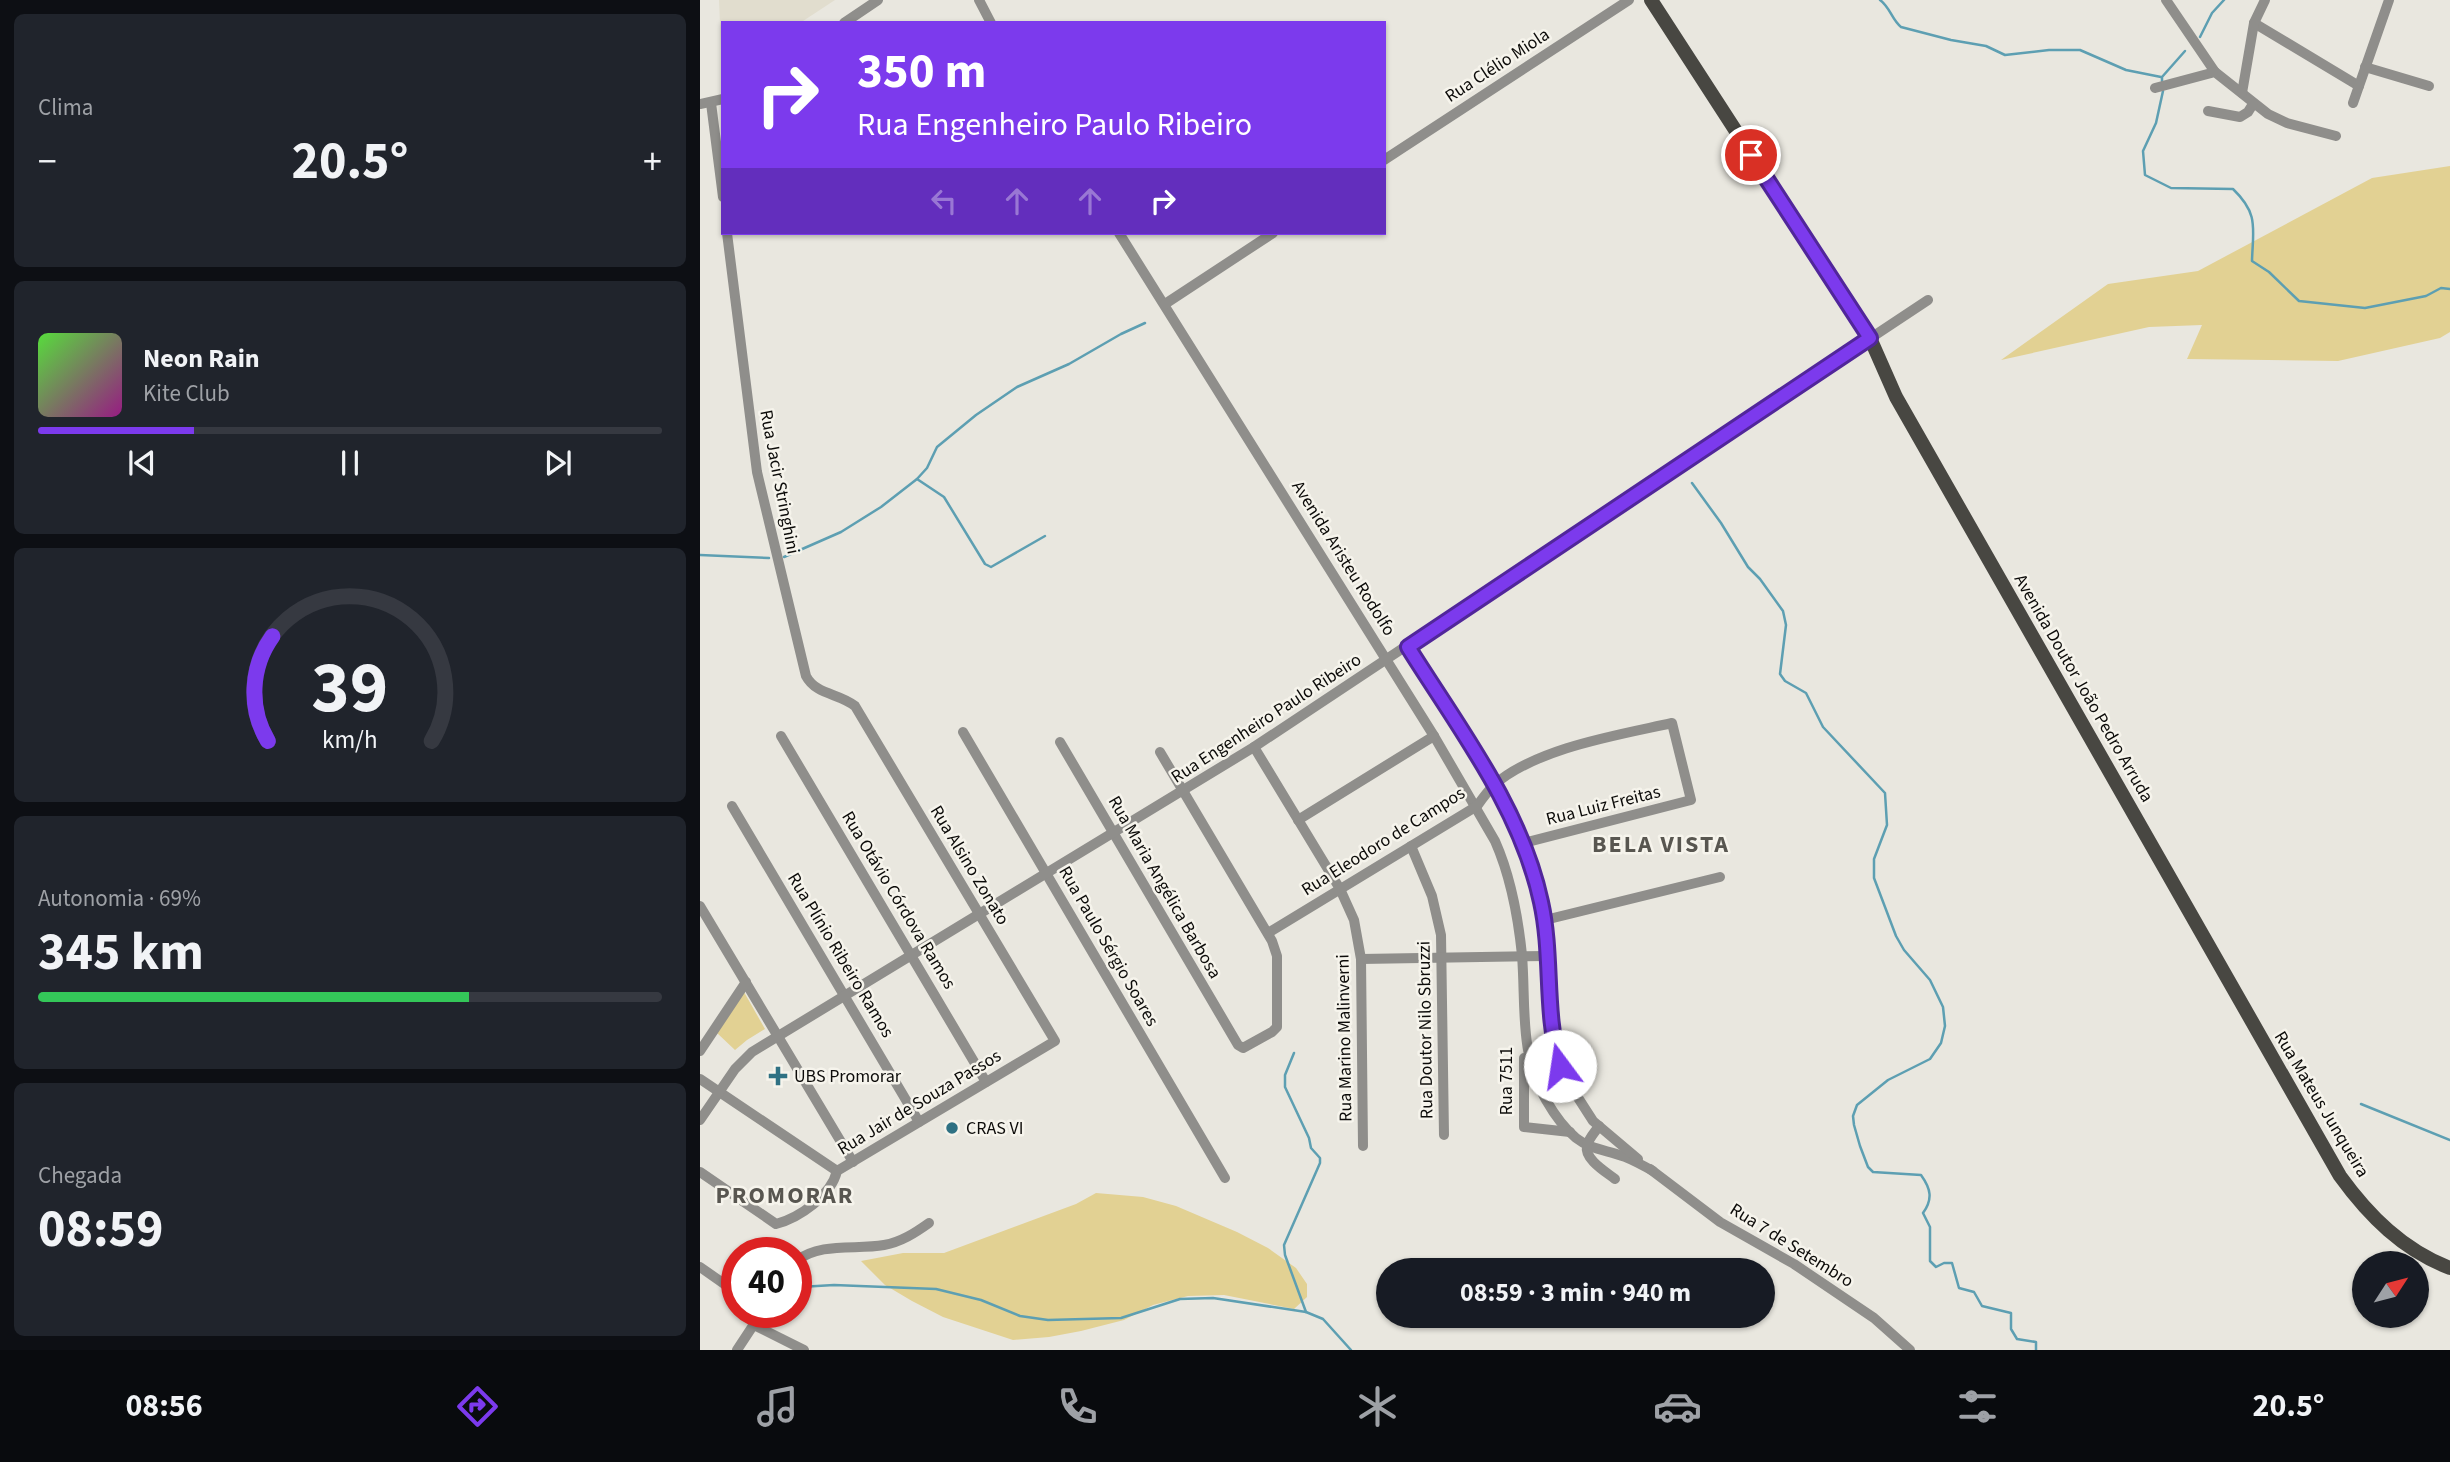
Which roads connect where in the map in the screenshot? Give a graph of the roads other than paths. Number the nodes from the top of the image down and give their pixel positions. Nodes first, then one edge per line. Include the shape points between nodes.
1 (878, 0) edge
2 (979, 0) edge
3 (1629, 0) edge
4 (1651, 0) edge
5 (2166, 0) edge
6 (2265, 0) edge
7 (2389, 0) edge
8 (847, 21) edge
9 (990, 21) edge
10 (2254, 23) junction
11 (2365, 67) junction
12 (2215, 72) junction
13 (2358, 86) junction
14 (2429, 86) dead end
15 (2155, 88) dead end
16 (2242, 93) junction
17 (711, 102) edge
18 (2353, 103) dead end
19 (2253, 104) junction
20 (2208, 111) dead end
21 (2336, 136) dead end
22 (1386, 159) edge
23 (721, 181) edge
24 (727, 235) edge
25 (1120, 235) edge
26 (1270, 235) edge
27 (1928, 300) dead end
28 (1165, 304) junction
29 (1870, 338) junction
30 (1408, 647) junction
31 (1387, 661) junction
32 (855, 706) joint
33 (963, 732) dead end
34 (781, 736) dead end
35 (1434, 736) junction
36 (1060, 742) dead end
37 (1254, 747) junction
38 (1160, 752) dead end
39 (1494, 785) junction
40 (1184, 791) junction
41 (1691, 800) joint
42 (732, 806) dead end
43 (1477, 806) junction
44 (1298, 820) junction
45 (1113, 834) junction
46 (1524, 843) junction
47 (1411, 846) junction
48 (1047, 874) junction
49 (1720, 877) dead end
50 (1340, 889) junction
51 (701, 909) edge
52 (979, 914) junction
53 (1545, 920) junction
54 (1268, 933) junction
55 (911, 956) junction
56 (1547, 956) junction
57 (1522, 957) junction
58 (1443, 958) junction
59 (1361, 959) junction
60 (746, 982) junction
61 (844, 996) junction
62 (2238, 998) joint
63 (1524, 1031) junction
64 (778, 1036) junction
65 (1055, 1041) joint
66 (700, 1051) edge
67 (700, 1079) edge
68 (986, 1082) junction
69 (719, 1092) junction
70 (700, 1120) edge
71 (919, 1122) junction
72 (1599, 1126) junction
73 (1570, 1132) junction
74 (1444, 1135) dead end
75 (1587, 1145) junction
76 (1363, 1146) dead end
77 (853, 1162) junction
78 (837, 1171) junction
79 (1653, 1171) junction
80 (700, 1172) edge
81 (1225, 1178) dead end
82 (1615, 1179) dead end
83 (929, 1223) dead end
84 (812, 1253) edge
85 (700, 1267) edge
86 (2450, 1268) edge
87 (721, 1282) edge
88 (752, 1328) edge
89 (759, 1328) edge
90 (789, 1347) edge
91 (737, 1350) edge
92 (804, 1350) edge
93 (1910, 1350) edge

1 - 8 street
2 - 9 street
3 - 22 street, Rua Clélio Miola
4 - 29 main road, Avenida Doutor João Pedro Arruda via 1854,312 1861,336
5 - 12 street
6 - 10 street
7 - 11 street
10 - 13 street
10 - 16 street
11 - 13 street
11 - 14 street
12 - 15 street
12 - 16 street
13 - 18 street
16 - 19 street
17 - 23 street
19 - 20 street via 2240,117
19 - 21 street via 2287,122
24 - 32 street, Rua Jacir Stringhini via 757,472 806,676 814,688
25 - 28 street, Avenida Aristeu Rodolfo
26 - 28 street
27 - 29 street, Rua Engenheiro Paulo Ribeiro
28 - 31 street, Avenida Aristeu Rodolfo
29 - 30 street, Rua Engenheiro Paulo Ribeiro
29 - 62 main road, Avenida Doutor João Pedro Arruda via 1872,361
30 - 31 street, Rua Engenheiro Paulo Ribeiro
30 - 39 street, Avenida Aristeu Rodolfo
31 - 35 street, Avenida Aristeu Rodolfo
31 - 37 street, Rua Engenheiro Paulo Ribeiro
32 - 52 street, Rua Alsino Zonato
33 - 48 street, Rua Paulo Sérgio Soares
34 - 55 street, Rua Otávio Córdova Ramos
35 - 43 street, Avenida Aristeu Rodolfo
35 - 44 street
36 - 45 street, Rua Maria Angélica Barbosa
37 - 40 street, Rua Engenheiro Paulo Ribeiro
37 - 44 street, Rua Marino Malinverni
38 - 40 street
39 - 41 street, Rua Eleodoro de Campos via 1558,752 1672,723
39 - 43 street, Rua Eleodoro de Campos
39 - 46 street, Avenida Aristeu Rodolfo
40 - 45 street, Rua Engenheiro Paulo Ribeiro
40 - 54 street
41 - 46 street, Rua Luiz Freitas
42 - 61 street, Rua Plínio Ribeiro Ramos
43 - 47 street, Rua Eleodoro de Campos
43 - 57 street, Avenida Aristeu Rodolfo via 1503,859
44 - 50 street, Rua Marino Malinverni
45 - 48 street, Rua Engenheiro Paulo Ribeiro
45 - 54 street, Rua Maria Angélica Barbosa via 1241,1048 1277,1027 1277,956
46 - 53 street, Avenida Aristeu Rodolfo
47 - 50 street, Rua Eleodoro de Campos
47 - 58 street, Rua Doutor Nilo Sbruzzi via 1438,915
48 - 52 street, Rua Engenheiro Paulo Ribeiro
48 - 81 street, Rua Paulo Sérgio Soares
49 - 53 street
50 - 54 street, Rua Eleodoro de Campos
50 - 59 street, Rua Marino Malinverni via 1354,920
51 - 60 street
52 - 55 street, Rua Engenheiro Paulo Ribeiro
52 - 65 street, Rua Alsino Zonato
53 - 56 street, Avenida Aristeu Rodolfo
55 - 61 street, Rua Engenheiro Paulo Ribeiro
55 - 68 street, Rua Otávio Córdova Ramos
56 - 57 street
56 - 72 street, Avenida Aristeu Rodolfo via 1558,1057 1574,1095
57 - 58 street
57 - 63 street, Avenida Aristeu Rodolfo
58 - 59 street
58 - 74 street, Rua Doutor Nilo Sbruzzi
59 - 76 street, Rua Marino Malinverni
60 - 64 street
60 - 66 street
61 - 64 street, Rua Engenheiro Paulo Ribeiro
61 - 71 street, Rua Plínio Ribeiro Ramos
62 - 86 main road, Rua Mateus Junqueira via 2354,1195 2390,1233
63 - 73 street, Avenida Aristeu Rodolfo via 1536,1082
63 - 73 street, Rua 7511 via 1524,1127
64 - 69 street, Rua Engenheiro Paulo Ribeiro via 744,1059
64 - 77 street
65 - 68 street, Rua Jair de Souza Passos
67 - 69 street
68 - 71 street, Rua Jair de Souza Passos
69 - 70 street, Rua Engenheiro Paulo Ribeiro
69 - 78 street
71 - 77 street, Rua Jair de Souza Passos
72 - 75 street
72 - 79 street, Avenida Aristeu Rodolfo
73 - 75 street, Avenida Aristeu Rodolfo
75 - 79 street, Avenida Aristeu Rodolfo
75 - 82 street via 1590,1157
77 - 78 street, Rua Jair de Souza Passos
78 - 80 street, Rua Jair de Souza Passos via 832,1185 816,1201 776,1224
79 - 93 street, Rua 7 de Setembro via 1720,1222 1874,1318
83 - 84 street via 895,1242
85 - 87 street
88 - 91 street
89 - 90 street
90 - 92 street

